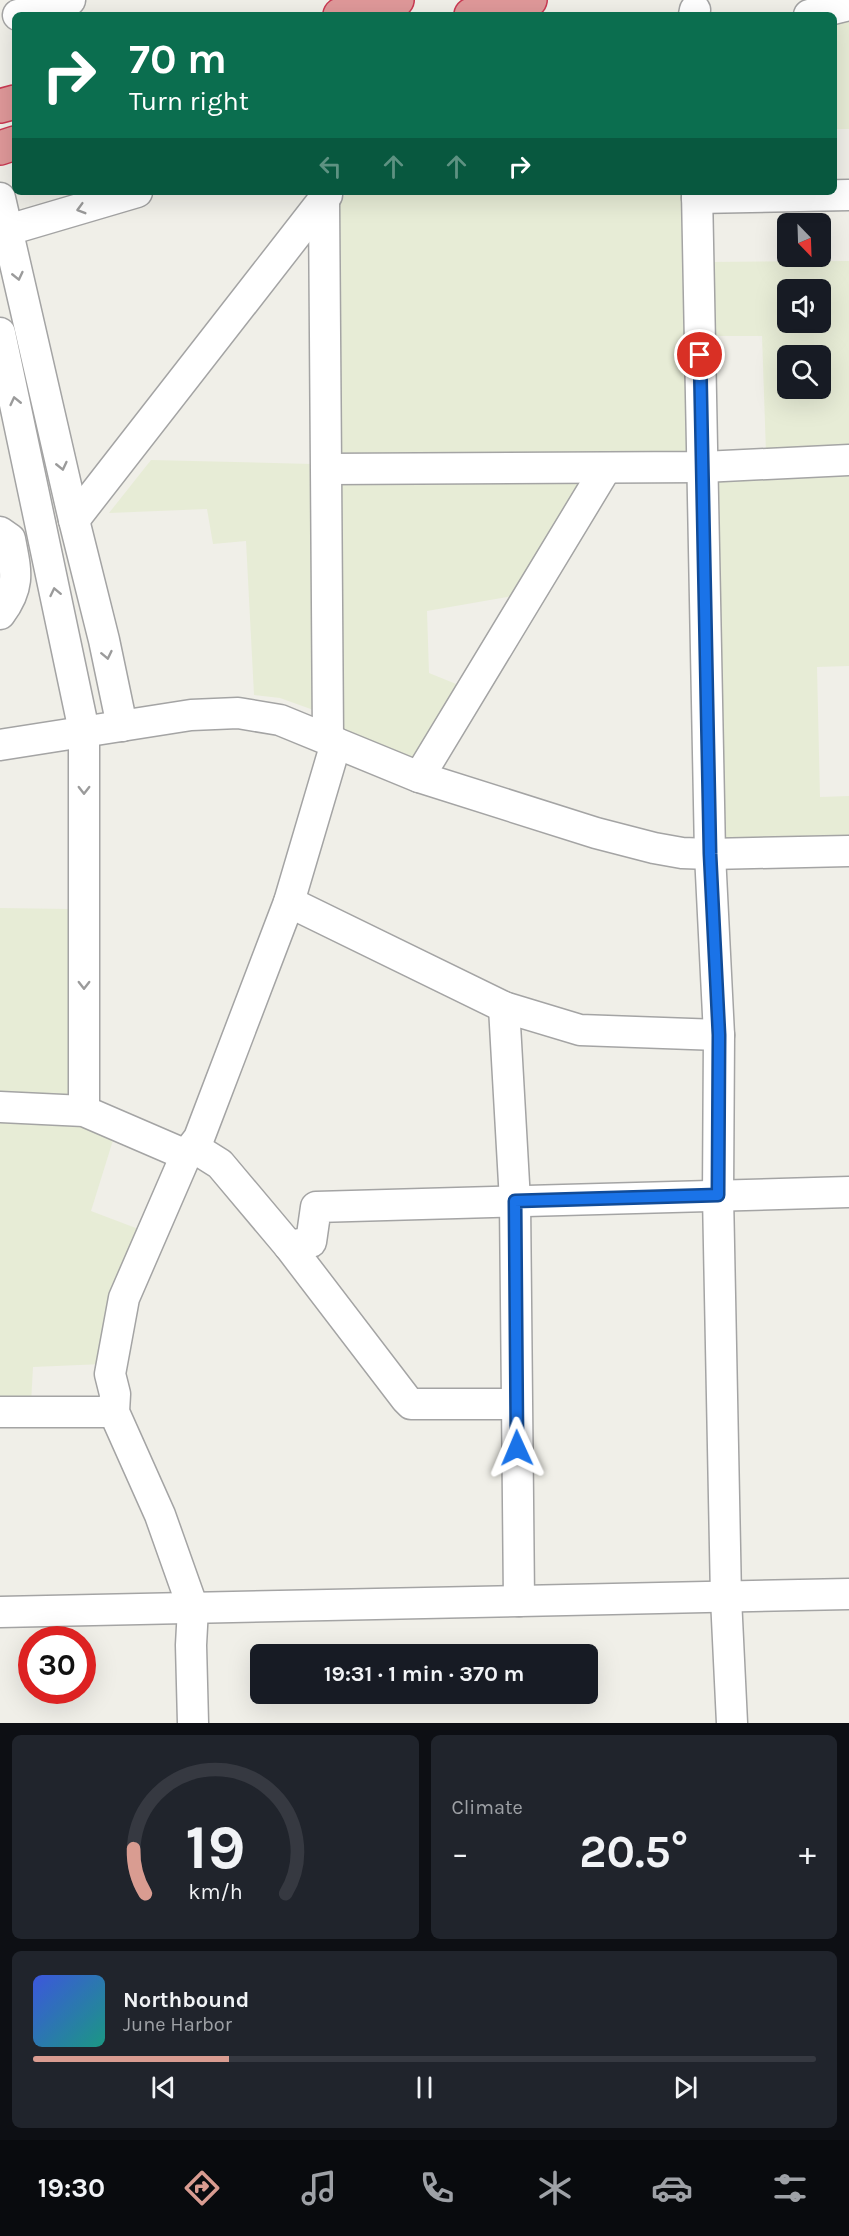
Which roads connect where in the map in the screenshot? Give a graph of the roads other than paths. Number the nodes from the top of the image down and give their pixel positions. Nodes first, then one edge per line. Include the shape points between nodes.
1 (70, 0) edge
2 (397, 0) edge
3 (530, 0) edge
4 (849, 5) edge
5 (27, 12) edge
6 (351, 12) edge
7 (483, 12) edge
8 (821, 12) edge
9 (127, 195) edge
10 (697, 195) edge
11 (849, 195) edge
12 (326, 196) edge
13 (0, 198) edge
14 (8, 230) junction
15 (0, 333) edge
16 (849, 460) edge
17 (703, 467) junction
18 (606, 468) junction
19 (327, 469) junction
20 (74, 520) junction
21 (0, 532) edge
22 (0, 614) edge
23 (122, 726) junction
24 (84, 731) junction
25 (332, 740) junction
26 (0, 745) edge
27 (419, 777) junction
28 (849, 851) edge
29 (710, 854) junction
30 (289, 902) junction
31 (504, 1007) junction
32 (719, 1035) junction
33 (0, 1107) edge
34 (84, 1111) junction
35 (189, 1151) junction
36 (849, 1192) edge
37 (718, 1195) junction
38 (515, 1201) junction
39 (289, 1246) junction
40 (516, 1404) junction
41 (0, 1412) edge
42 (114, 1412) junction
43 (849, 1594) edge
44 (726, 1598) junction
45 (519, 1601) junction
46 (193, 1608) junction
47 (0, 1612) edge
48 (193, 1723) edge
49 (732, 1723) edge

1 - 5 street
2 - 6 highway
3 - 7 highway
4 - 8 street
9 -> 14 street
10 - 11 street
10 - 17 street
12 - 19 street
12 - 20 street
13 - 14 street
14 -> 20 street
24 -> 15 street
16 - 17 street
17 - 18 street
17 - 29 street
18 - 19 street
18 - 27 street
19 - 25 street
20 -> 23 street
21 - 22 street via 10,539 17,573 10,600
23 - 24 street
23 - 25 street via 191,715 238,713 280,720
24 - 26 street
24 -> 34 street
25 - 27 street
25 - 30 street
27 - 29 street via 596,833 654,848
28 - 29 street
29 - 32 street
30 - 31 street
30 - 35 street via 199,1138
31 - 32 street via 580,1030
31 - 38 street
32 - 37 street
33 - 34 street
34 - 35 street
35 - 39 street via 220,1164
35 - 42 street via 124,1298 110,1374
36 - 37 street
37 - 38 street
37 - 44 street
38 - 39 street via 316,1207 311,1242
38 - 40 street
39 - 40 street via 411,1404
40 - 45 street
41 - 42 street
42 - 46 street via 160,1515
43 - 44 street
44 - 45 street
44 - 49 street
45 - 46 street
46 - 47 street
46 - 48 street

